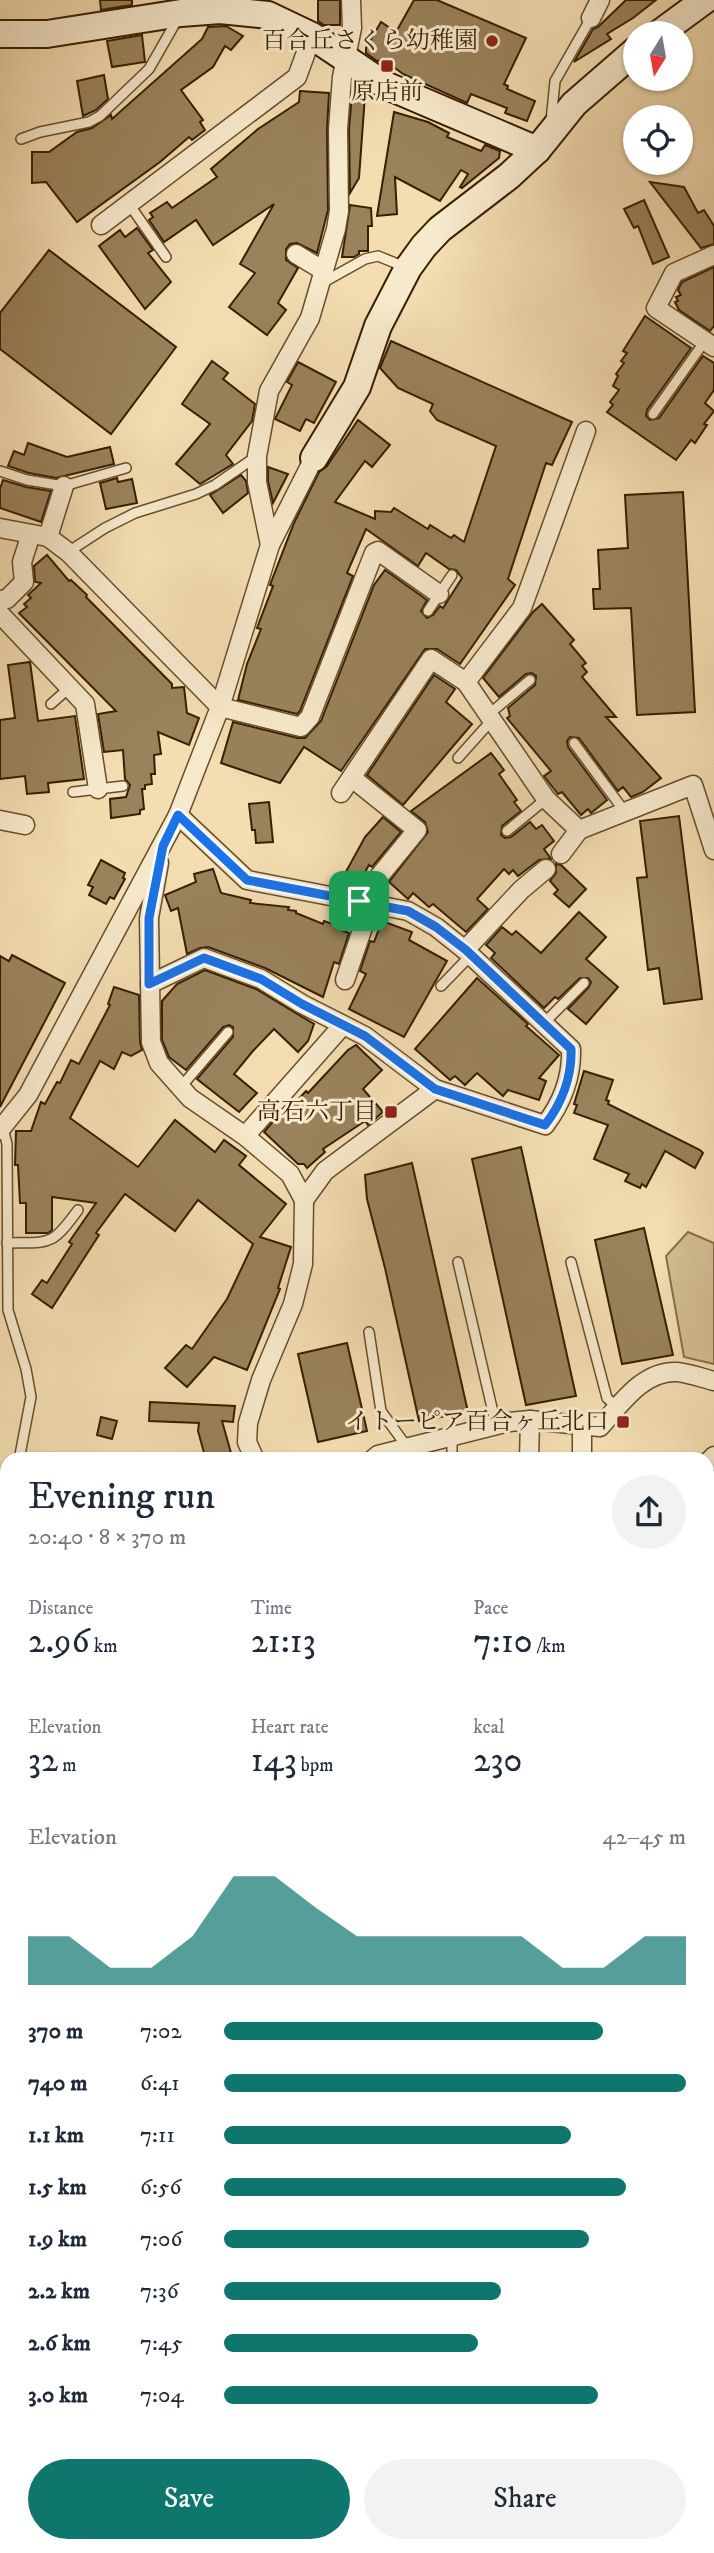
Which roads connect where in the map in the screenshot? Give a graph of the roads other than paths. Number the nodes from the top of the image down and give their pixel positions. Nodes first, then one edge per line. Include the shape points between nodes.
1 (351, 0) edge
2 (600, 0) edge
3 (705, 0) edge
4 (267, 7) edge
5 (181, 13) junction
6 (591, 18) joint
7 (676, 21) edge
8 (0, 34) edge
9 (312, 36) junction
10 (346, 60) junction
11 (623, 61) edge
12 (21, 139) dead end
13 (543, 142) junction
14 (129, 204) junction
15 (101, 225) dead end
16 (296, 254) dead end
17 (714, 255) edge
18 (166, 257) dead end
19 (408, 268) junction
20 (323, 278) junction
21 (709, 344) edge
22 (653, 414) dead end
23 (586, 431) dead end
24 (257, 456) junction
25 (314, 458) joint
26 (126, 468) dead end
27 (0, 471) edge
28 (64, 486) junction
29 (0, 528) edge
30 (39, 536) junction
31 (270, 545) junction
32 (68, 552) junction
33 (452, 575) dead end
34 (439, 594) junction
35 (0, 600) edge
36 (428, 611) dead end
37 (0, 614) edge
38 (530, 680) dead end
39 (467, 682) junction
40 (69, 688) junction
41 (51, 704) dead end
42 (220, 707) junction
43 (489, 718) junction
44 (574, 743) dead end
45 (458, 758) dead end
46 (352, 778) junction
47 (123, 786) dead end
48 (98, 789) junction
49 (73, 792) dead end
50 (341, 793) dead end
51 (546, 799) junction
52 (625, 812) junction
53 (178, 815) junction
54 (0, 820) edge
55 (25, 825) dead end
56 (579, 830) junction
57 (507, 831) dead end
58 (163, 846) junction
59 (714, 850) edge
60 (561, 854) dead end
61 (546, 869) dead end
62 (365, 902) junction
63 (468, 953) junction
64 (345, 980) dead end
65 (583, 983) dead end
66 (149, 984) junction
67 (442, 986) dead end
68 (544, 1023) junction
69 (343, 1025) junction
70 (229, 1031) dead end
71 (180, 1088) junction
72 (435, 1089) junction
73 (1, 1129) edge
74 (245, 1136) junction
75 (304, 1200) junction
76 (78, 1210) dead end
77 (7, 1243) junction
78 (458, 1262) dead end
79 (571, 1262) dead end
80 (369, 1332) dead end
81 (714, 1381) edge
82 (618, 1408) junction
83 (530, 1420) junction
84 (496, 1425) junction
85 (582, 1426) junction
86 (453, 1434) junction
87 (407, 1447) junction
88 (21, 1452) edge
89 (251, 1452) edge
90 (389, 1452) edge
91 (452, 1452) edge
92 (529, 1452) edge
93 (582, 1452) edge

1 - 10 street
2 - 6 street
3 - 7 street
4 - 5 street
4 - 9 street
5 - 8 street via 47,34
5 - 12 lane via 149,69 100,116
6 - 13 lane via 555,81
9 - 10 street
9 - 14 street via 297,77
10 - 13 street via 385,85
10 - 20 street via 338,129 339,211
11 - 13 street via 573,104
13 - 19 street via 509,176 440,229
14 - 15 street
14 - 18 lane
16 - 20 street
17 - 21 street via 674,273 656,308
19 - 20 lane via 378,256
19 - 25 street via 378,326 357,387
20 - 24 street via 310,318 270,391
21 - 22 lane
23 - 39 street via 522,608
24 - 31 street via 257,482
24 - 32 lane via 215,485 135,513
25 - 31 street
26 - 28 lane
27 - 28 lane
28 - 30 street
29 - 30 street
30 - 32 street
30 - 35 street via 22,562 24,583
31 - 42 street
32 - 42 street
33 - 34 lane
34 - 36 lane
34 - 42 street via 378,551 374,553 310,717 301,727
37 - 40 street
38 - 43 lane
39 - 43 street
39 - 46 street via 431,659
40 - 41 lane
40 - 48 street via 85,704
42 - 53 street
43 - 45 lane
43 - 51 street
44 - 52 lane
46 - 50 street
46 - 62 street via 417,830
47 - 48 lane
48 - 49 lane
51 - 56 street
51 - 57 lane
52 - 56 street
52 - 59 street via 693,785
53 - 58 street
53 - 62 street via 247,880
54 - 55 street
56 - 60 street
58 - 66 street via 149,918
58 - 73 street via 28,1095
61 - 63 street via 521,890
62 - 63 street via 408,911
62 - 64 street
63 - 67 lane
63 - 68 street
65 - 68 lane
66 - 69 street via 204,958 261,979
66 - 71 street via 151,1042 159,1063
68 - 72 street via 571,1049 572,1064 558,1108 545,1125
69 - 72 street via 365,1036
69 - 74 street
70 - 71 lane
71 - 74 street
72 - 75 street via 325,1171
73 - 77 lane via 7,1144
74 - 75 street via 290,1174
75 - 89 street via 303,1264 293,1304 248,1423
76 - 77 lane via 59,1236 46,1242
77 - 88 lane via 8,1310 31,1397
78 - 84 lane
79 - 82 lane via 607,1398
80 - 87 lane via 381,1411
81 - 82 street via 678,1372 659,1373
82 - 85 street via 600,1427
83 - 84 street
83 - 85 street
83 - 92 street
84 - 86 street
85 - 93 street
86 - 87 street
86 - 91 lane
87 - 90 street

